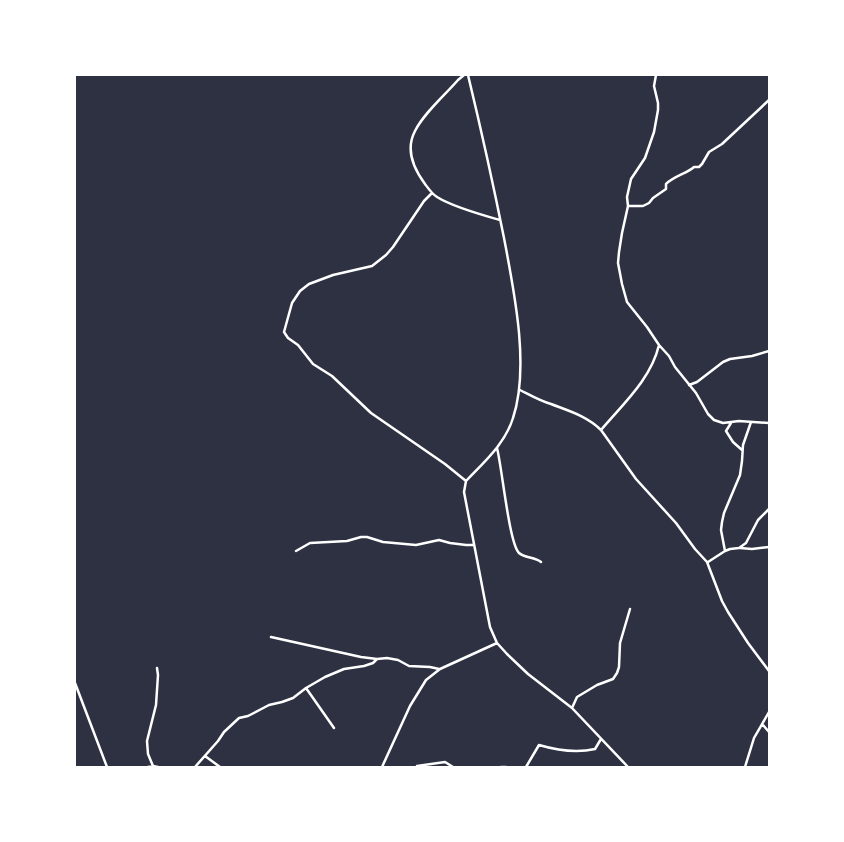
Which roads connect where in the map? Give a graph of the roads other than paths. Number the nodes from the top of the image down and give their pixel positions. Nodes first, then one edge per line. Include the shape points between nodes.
1 (464, 75) edge
2 (468, 75) edge
3 (656, 75) edge
4 (769, 100) edge
5 (432, 193) junction
6 (628, 206) junction
7 (500, 220) junction
8 (659, 345) junction
9 (769, 351) edge
10 (690, 385) junction
11 (520, 390) junction
12 (732, 422) junction
13 (751, 422) junction
14 (769, 423) edge
15 (601, 430) junction
16 (497, 448) junction
17 (743, 450) junction
18 (466, 481) junction
19 (769, 509) edge
20 (474, 545) junction
21 (769, 547) edge
22 (739, 548) junction
23 (296, 551) dead end
24 (725, 551) junction
25 (542, 562) dead end
26 (708, 562) junction
27 (630, 609) dead end
28 (271, 637) dead end
29 (497, 643) junction
30 (378, 659) junction
31 (157, 668) dead end
32 (440, 669) junction
33 (769, 670) edge
34 (75, 683) edge
35 (306, 688) junction
36 (572, 708) junction
37 (769, 712) edge
38 (763, 725) junction
39 (334, 728) dead end
40 (769, 732) edge
41 (601, 739) junction
42 (205, 756) junction
43 (152, 766) junction
44 (418, 766) edge
45 (107, 767) edge
46 (148, 767) edge
47 (158, 767) edge
48 (195, 767) edge
49 (220, 767) edge
50 (382, 767) edge
51 (453, 767) edge
52 (501, 767) edge
53 (506, 767) edge
54 (526, 767) edge
55 (628, 767) edge
56 (745, 767) edge

1 - 5 street via 422,121 411,140 412,164
2 - 7 street
3 - 6 street via 654,86 658,110 654,132 645,158 631,179
4 - 6 street via 722,144 709,152 702,164 669,181 666,189 649,204
5 - 7 street via 448,202
5 - 18 street via 393,247 372,266 333,275 300,290 292,303 284,332 313,364 332,376 371,413
6 - 8 street via 618,263 622,284 627,302
7 - 11 street via 517,317
8 - 10 street
8 - 15 street via 643,381
9 - 10 street via 723,362
10 - 12 street via 714,420
11 - 15 street via 583,417
11 - 16 street via 513,419
12 - 13 street
12 - 17 street via 726,431 733,442
13 - 14 street
13 - 17 street
15 - 26 street via 636,479
16 - 18 street
16 - 25 street via 516,548 521,555
17 - 24 street via 740,475 722,522
18 - 20 street via 464,492
19 - 22 street via 758,520 746,543
20 - 23 street via 450,544 439,540 416,545 360,537 347,541 310,543
20 - 29 street via 490,627
21 - 22 street
22 - 24 street
24 - 26 street
26 - 33 street via 728,612
27 - 36 street via 620,643 617,673 613,679 580,694
28 - 30 street
29 - 32 street
29 - 36 street via 528,674
30 - 32 street via 387,658 409,666 430,666
30 - 35 street via 364,666 344,669
31 - 43 street via 156,705 147,742
32 - 50 street via 426,680 417,693
34 - 45 street
35 - 39 street
35 - 42 street via 293,698 269,704 239,718
36 - 41 street
37 - 38 street
38 - 40 street
38 - 56 street via 754,738
41 - 54 street via 595,748 589,750 539,745
41 - 55 street
42 - 48 street
42 - 49 street
43 - 46 street
43 - 47 street
44 - 51 street via 445,762
52 - 53 street

